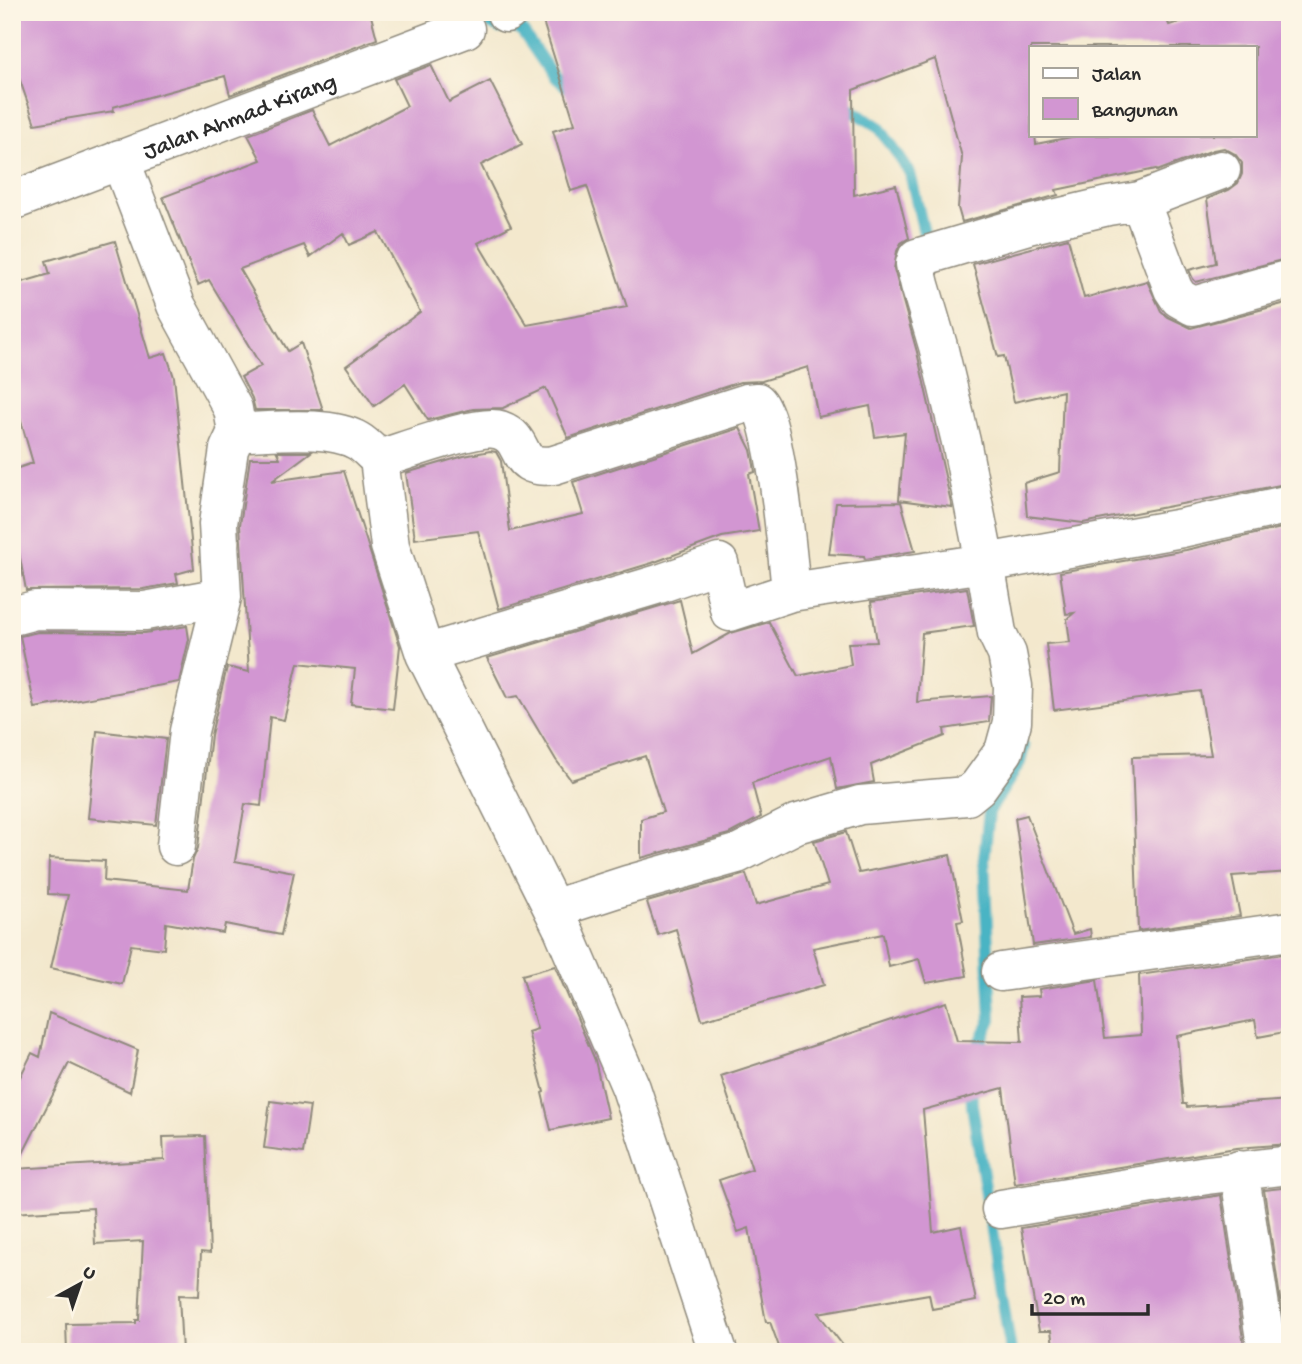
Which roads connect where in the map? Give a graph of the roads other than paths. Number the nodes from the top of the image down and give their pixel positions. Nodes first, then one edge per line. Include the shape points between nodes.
1 (505, 13) edge
2 (120, 159) junction
3 (1221, 170) dead end
4 (12, 201) edge
5 (1140, 201) junction
6 (1290, 279) edge
7 (237, 432) junction
8 (379, 459) junction
9 (1290, 504) edge
10 (1002, 560) junction
11 (791, 592) junction
12 (222, 597) junction
13 (12, 616) edge
14 (425, 654) junction
15 (176, 846) dead end
16 (553, 909) junction
17 (1290, 931) edge
18 (1001, 972) dead end
19 (1290, 1164) edge
20 (1239, 1171) junction
21 (1001, 1209) dead end
22 (718, 1352) edge
23 (1267, 1352) edge

1 - 2 street, Jalan Ahmad Kirang
2 - 4 street, Jalan Ahmad Kirang
2 - 7 street via 176,305 233,409
3 - 5 street
5 - 6 street via 1173,289 1185,303 1193,306
5 - 10 street via 1028,225 917,258 920,285
7 - 8 street via 340,434 358,441
7 - 12 street via 229,449 218,524
8 - 11 street via 474,430 497,429 509,434 534,466 554,465 757,402 774,456
8 - 14 street via 390,546
9 - 10 street
10 - 11 street
10 - 16 street via 997,633 1007,654 1013,686 1012,722 1004,751 967,796 860,805 796,824 737,854
11 - 14 street via 730,612 719,563
12 - 13 street via 145,611 35,610
12 - 15 street via 189,731
14 - 16 street
16 - 22 street via 631,1088
17 - 18 street
19 - 20 street
20 - 21 street
20 - 23 street

